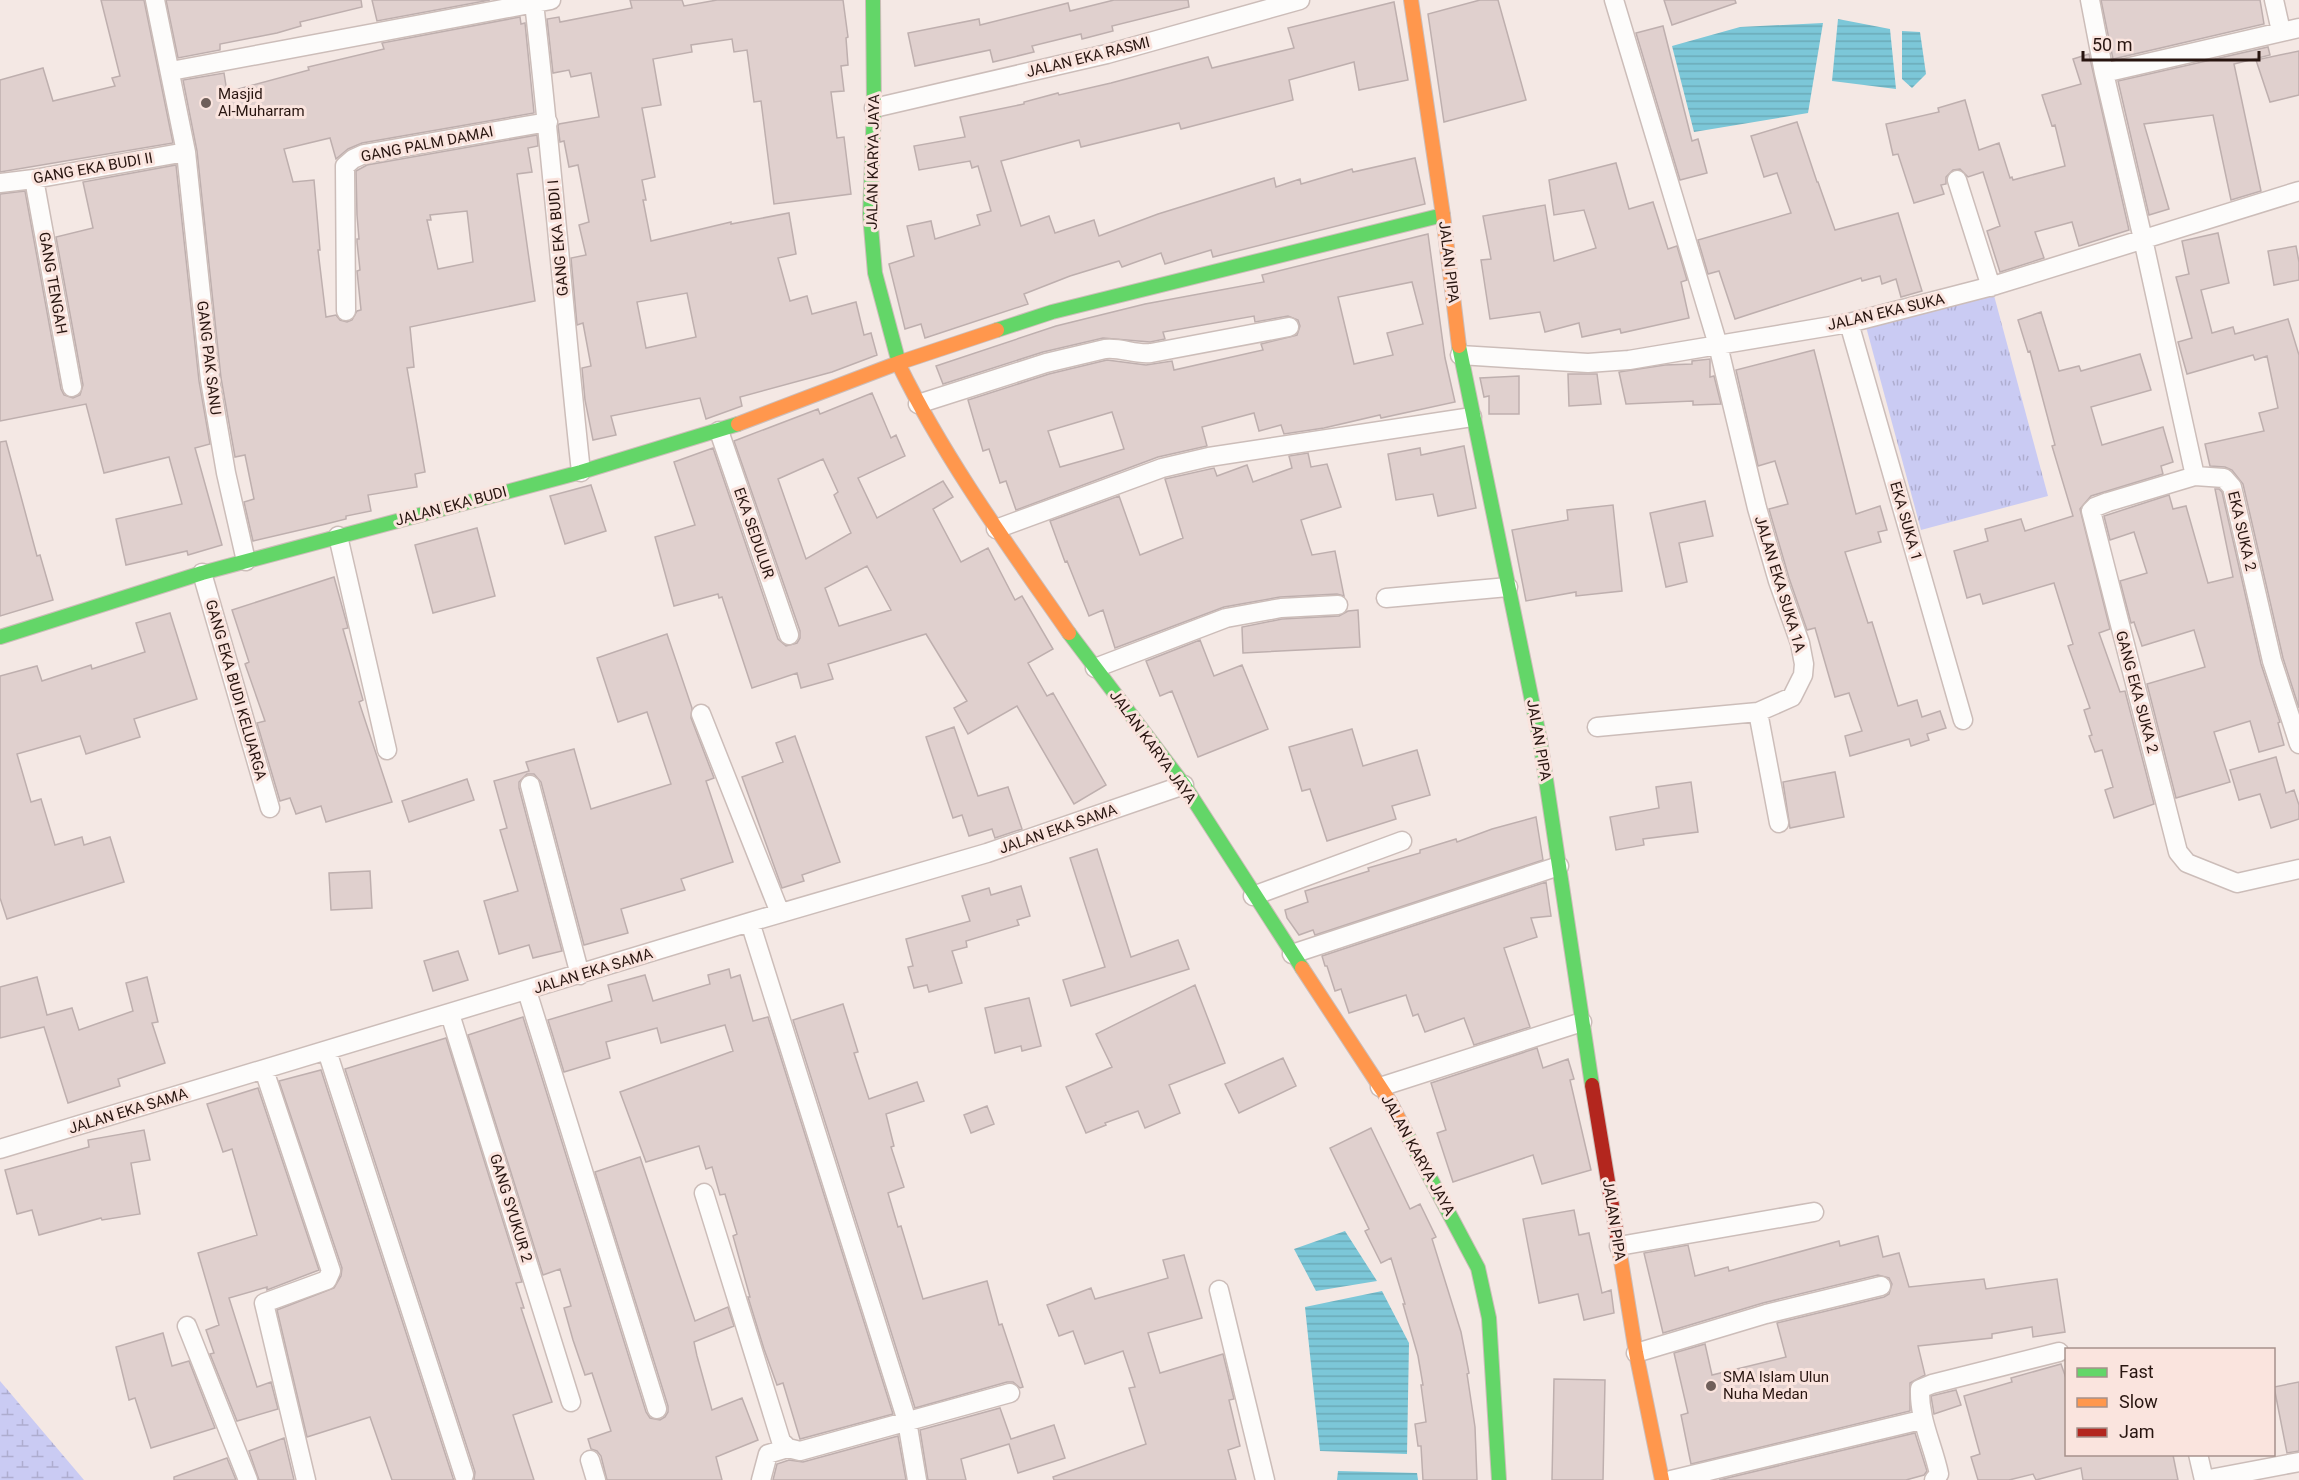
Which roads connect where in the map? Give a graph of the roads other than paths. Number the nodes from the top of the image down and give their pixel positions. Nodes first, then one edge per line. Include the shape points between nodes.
1 (155, 0) edge
2 (873, 0) edge
3 (1300, 0) edge
4 (1412, 0) edge
5 (1614, 0) edge
6 (2090, 0) edge
7 (2274, 0) edge
8 (543, 2) edge
9 (2290, 29) edge
10 (171, 71) junction
11 (2104, 73) junction
12 (874, 108) junction
13 (548, 122) junction
14 (186, 152) junction
15 (34, 179) junction
16 (1957, 180) dead end
17 (0, 183) edge
18 (2298, 194) edge
19 (1443, 215) junction
20 (2144, 239) junction
21 (1991, 286) junction
22 (346, 311) dead end
23 (1849, 323) junction
24 (1289, 327) dead end
25 (1718, 345) junction
26 (1460, 355) junction
27 (898, 363) junction
28 (72, 387) dead end
29 (918, 404) junction
30 (1472, 417) junction
31 (718, 431) junction
32 (581, 472) junction
33 (2195, 476) junction
34 (996, 529) junction
35 (338, 536) junction
36 (246, 561) junction
37 (202, 573) junction
38 (1508, 587) junction
39 (1386, 598) dead end
40 (1338, 605) dead end
41 (789, 635) dead end
42 (0, 637) edge
43 (1095, 668) junction
44 (1758, 712) junction
45 (701, 714) dead end
46 (1963, 720) dead end
47 (1597, 727) dead end
48 (2299, 744) edge
49 (387, 750) dead end
50 (530, 785) dead end
51 (1184, 785) junction
52 (270, 808) dead end
53 (1779, 823) dead end
54 (1402, 841) dead end
55 (1559, 866) junction
56 (2299, 869) edge
57 (1253, 896) junction
58 (780, 913) junction
59 (750, 922) junction
60 (1292, 954) junction
61 (580, 975) junction
62 (527, 991) junction
63 (450, 1014) junction
64 (1582, 1022) junction
65 (327, 1051) junction
66 (264, 1070) junction
67 (1380, 1087) junction
68 (0, 1149) edge
69 (704, 1193) dead end
70 (1814, 1212) dead end
71 (1619, 1246) junction
72 (1881, 1286) dead end
73 (1219, 1290) dead end
74 (187, 1326) dead end
75 (2058, 1352) dead end
76 (1636, 1353) junction
77 (1010, 1393) dead end
78 (571, 1402) dead end
79 (657, 1410) dead end
80 (1922, 1420) junction
81 (907, 1421) junction
82 (788, 1448) junction
83 (2199, 1456) edge
84 (590, 1460) dead end
85 (2299, 1462) edge
86 (464, 1475) dead end
87 (248, 1480) edge
88 (306, 1480) edge
89 (596, 1480) edge
90 (761, 1480) edge
91 (917, 1480) edge
92 (1265, 1480) edge
93 (1499, 1480) edge
94 (1662, 1480) edge
95 (1671, 1480) edge
96 (1934, 1480) edge
97 (2204, 1480) edge

1 - 10 street, GANG PAK SANU
2 - 12 street, JALAN KARYA JAYA
3 - 12 street, JALAN EKA RASMI via 1107,54
4 - 19 street, JALAN PIPA
5 - 25 street, JALAN EKA SUKA 1A
6 - 11 street
7 - 9 street
8 - 10 street, GANG EKA BUDI I
8 - 13 street, GANG EKA BUDI I
9 - 11 street
10 - 14 street, GANG PAK SANU
11 - 20 street
12 - 27 street, JALAN KARYA JAYA via 870,215 875,273
13 - 22 street, GANG PALM DAMAI via 352,159 345,166
13 - 32 street, GANG EKA BUDI I
14 - 15 street, GANG EKA BUDI II
14 - 36 street, GANG PAK SANU via 210,380 225,474
15 - 17 street, GANG EKA BUDI II
15 - 28 street, GANG TENGAH
16 - 21 street
18 - 20 street, JALAN EKA SUKA
19 - 26 street, JALAN PIPA
19 - 27 street, JALAN EKA BUDI via 1052,312
20 - 21 street, JALAN EKA SUKA
20 - 33 street
21 - 23 street, JALAN EKA SUKA
23 - 25 street, JALAN EKA SUKA
23 - 46 street, EKA SUKA 1
24 - 29 street via 1151,353 1105,349 1046,363
25 - 26 street, JALAN EKA SUKA via 1588,363
25 - 44 street, JALAN EKA SUKA 1A via 1757,508 1804,664 1792,697
26 - 30 street, JALAN PIPA
27 - 29 street, JALAN KARYA JAYA
27 - 31 street, JALAN EKA BUDI
29 - 34 street, JALAN KARYA JAYA
30 - 34 street via 1209,457 1162,468
30 - 38 street, JALAN PIPA
31 - 32 street, JALAN EKA BUDI
31 - 41 street, EKA SEDULUR
32 - 35 street, JALAN EKA BUDI
33 - 48 street, EKA SUKA 2 via 2224,478 2232,487 2272,662
33 - 56 street, GANG EKA SUKA 2 via 2108,502 2091,512 2178,852 2187,863 2237,883
34 - 43 street, JALAN KARYA JAYA
35 - 36 street, JALAN EKA BUDI
35 - 49 street
36 - 37 street, JALAN EKA BUDI
37 - 42 street, JALAN EKA BUDI
37 - 52 street, GANG EKA BUDI KELUARGA
38 - 39 street
38 - 55 street, JALAN PIPA via 1540,740
40 - 43 street via 1281,608 1226,618
43 - 51 street, JALAN KARYA JAYA
44 - 47 street, JALAN EKA SUKA 1A
44 - 53 street
45 - 58 street
50 - 61 street
51 - 57 street, JALAN KARYA JAYA
51 - 58 street, JALAN EKA SAMA via 987,854
54 - 57 street
55 - 60 street
55 - 64 street, JALAN PIPA
57 - 60 street, JALAN KARYA JAYA
58 - 59 street, JALAN EKA SAMA
59 - 61 street, JALAN EKA SAMA
59 - 81 street
60 - 67 street, JALAN KARYA JAYA
61 - 62 street, JALAN EKA SAMA
62 - 63 street, JALAN EKA SAMA
62 - 79 street
63 - 65 street, JALAN EKA SAMA
63 - 78 street, GANG SYUKUR 2
64 - 67 street
64 - 71 street, JALAN PIPA
65 - 66 street, JALAN EKA SAMA
65 - 86 street
66 - 68 street, JALAN EKA SAMA
66 - 88 street via 331,1271 327,1280 264,1303
67 - 93 street, JALAN KARYA JAYA via 1478,1268 1489,1318
69 - 82 street via 781,1441
70 - 71 street
71 - 76 street, JALAN PIPA
72 - 76 street via 1766,1314
73 - 92 street
74 - 87 street
75 - 80 street via 1920,1389
76 - 94 street, JALAN PIPA
77 - 81 street
80 - 95 street
80 - 96 street via 1939,1474
81 - 82 street via 800,1451
81 - 91 street
82 - 90 street via 768,1454
83 - 97 street
84 - 89 street
85 - 97 street

